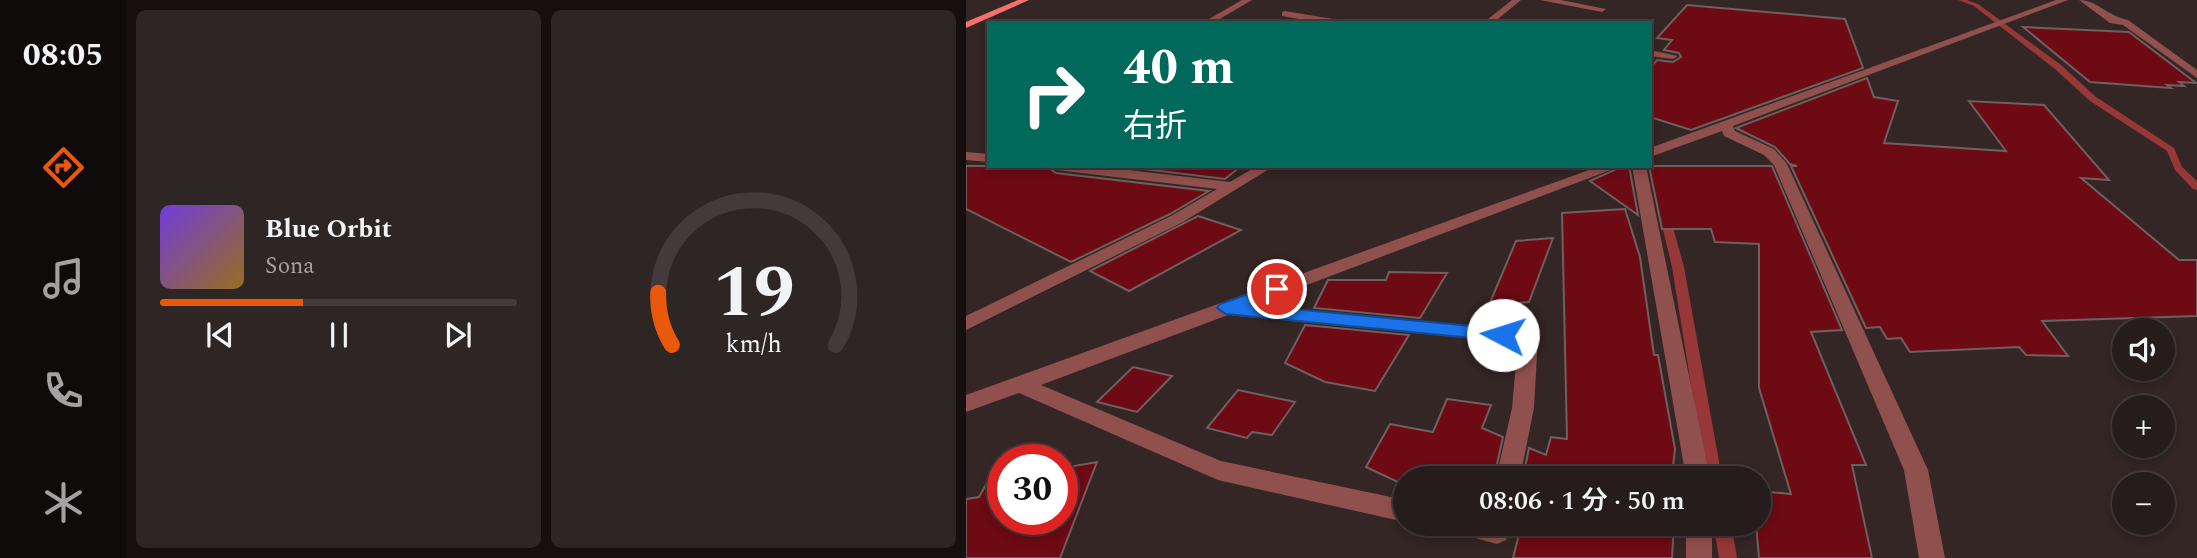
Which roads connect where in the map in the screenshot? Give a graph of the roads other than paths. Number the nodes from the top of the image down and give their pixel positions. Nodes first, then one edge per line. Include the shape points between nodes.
1 (1025, 0) edge
2 (1248, 0) edge
3 (1517, 0) edge
4 (1544, 0) edge
5 (2064, 0) edge
6 (2083, 0) edge
7 (1602, 9) dead end
8 (1285, 14) dead end
9 (1210, 21) edge
10 (1327, 21) edge
11 (1490, 21) edge
12 (966, 24) edge
13 (1652, 53) edge
14 (1673, 56) dead end
15 (2197, 75) edge
16 (1726, 123) junction
17 (1652, 152) edge
18 (966, 156) edge
19 (987, 158) edge
20 (1073, 168) edge
21 (1262, 168) edge
22 (1609, 168) edge
23 (1639, 168) edge
24 (1230, 186) junction
25 (1226, 308) junction
26 (966, 324) edge
27 (1018, 384) junction
28 (966, 404) edge
29 (1511, 466) edge
30 (1696, 466) edge
31 (1393, 508) edge
32 (1699, 536) edge
33 (1699, 558) edge
34 (1932, 558) edge

1 - 12 main road
2 - 9 street
3 - 11 street
4 - 7 street
5 - 16 street
6 - 15 street via 2113,21 2125,22
8 - 10 street
13 - 14 street
16 - 17 street
16 - 34 street via 1729,133 1769,152 1780,164 1916,470
18 - 19 street
20 - 24 street
21 - 24 street
22 - 25 street
23 - 30 street
24 - 26 street via 1177,219
25 - 27 street
25 - 29 street via 1528,337 1523,408
27 - 28 street
27 - 31 street via 1218,470
32 - 33 street

